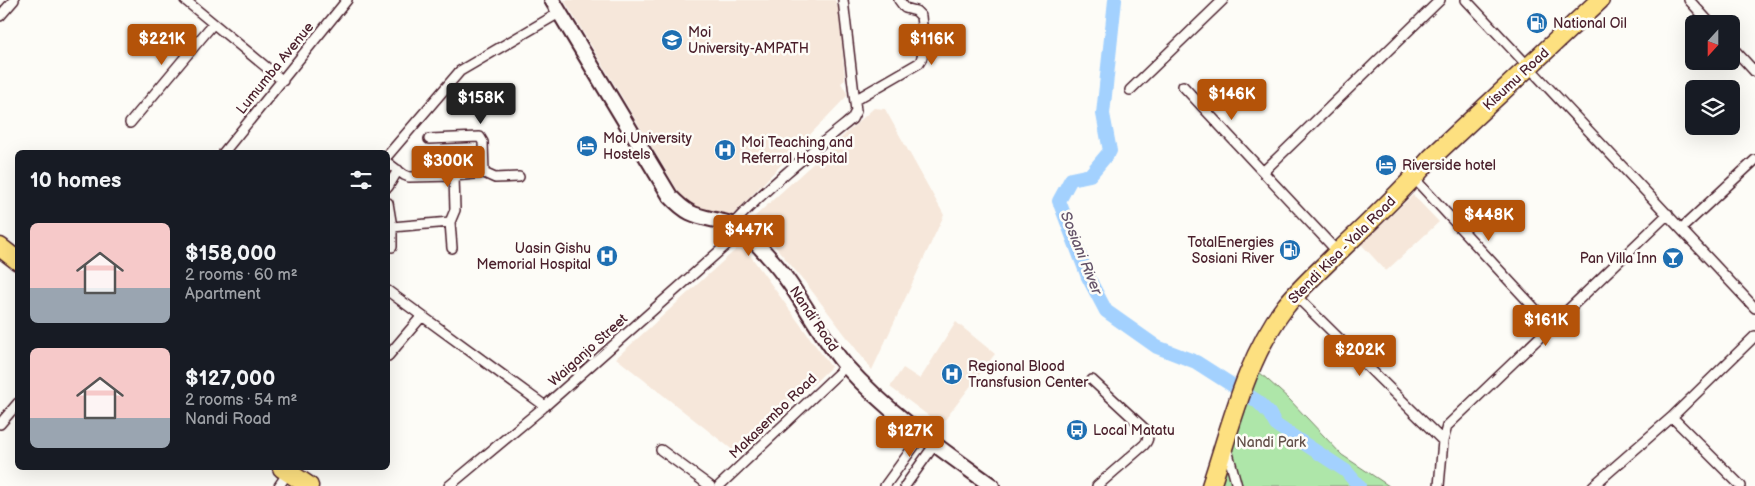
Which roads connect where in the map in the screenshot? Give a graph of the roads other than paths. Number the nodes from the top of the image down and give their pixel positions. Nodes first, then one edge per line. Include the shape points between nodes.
1 (14, 0) edge
2 (185, 0) edge
3 (347, 0) edge
4 (552, 0) edge
5 (843, 0) edge
6 (899, 0) edge
7 (1223, 0) edge
8 (1440, 0) edge
9 (1466, 0) edge
10 (1600, 0) edge
11 (1689, 0) edge
12 (559, 13) junction
13 (1703, 15) edge
14 (0, 16) edge
15 (213, 24) junction
16 (1740, 56) edge
17 (1529, 68) junction
18 (1755, 72) edge
19 (282, 81) junction
20 (1183, 86) dead end
21 (1130, 90) dead end
22 (855, 100) junction
23 (130, 123) dead end
24 (429, 139) dead end
25 (226, 150) edge
26 (390, 153) edge
27 (1431, 158) joint
28 (1755, 160) edge
29 (390, 164) edge
30 (398, 170) junction
31 (1263, 172) junction
32 (484, 173) junction
33 (454, 176) junction
34 (1412, 176) junction
35 (520, 177) dead end
36 (390, 183) edge
37 (1668, 214) junction
38 (390, 215) edge
39 (450, 222) junction
40 (392, 227) junction
41 (737, 227) junction
42 (1682, 228) junction
43 (0, 246) edge
44 (392, 247) dead end
45 (452, 248) dead end
46 (1334, 248) junction
47 (15, 258) edge
48 (390, 292) edge
49 (1295, 295) junction
50 (1755, 308) edge
51 (422, 316) junction
52 (1551, 326) junction
53 (1755, 336) edge
54 (390, 354) edge
55 (846, 366) junction
56 (1244, 379) junction
57 (1092, 380) dead end
58 (1236, 402) junction
59 (15, 406) edge
60 (545, 406) junction
61 (1672, 417) junction
62 (0, 424) edge
63 (922, 435) junction
64 (1443, 441) junction
65 (935, 444) junction
66 (660, 450) dead end
67 (1223, 451) junction
68 (286, 473) edge
69 (309, 486) edge
70 (449, 486) edge
71 (710, 486) edge
72 (719, 486) edge
73 (885, 486) edge
74 (904, 486) edge
75 (992, 486) edge
76 (1097, 486) edge
77 (1204, 486) edge
78 (1211, 486) edge
79 (1237, 486) edge
80 (1439, 486) edge
81 (1594, 486) edge
82 (1741, 486) edge

1 - 14 street
2 - 15 street
3 - 19 street, Lumumba Avenue
4 - 12 street, Nandi Road
5 - 22 street
6 - 22 street via 905,8 921,16 922,59
7 - 21 street
8 - 31 street
9 - 17 street
10 - 17 highway, Kisumu Road
11 - 13 street
12 - 26 street via 460,71
12 - 41 street, Nandi Road via 670,196 690,214
15 - 19 street
15 - 23 street
16 - 18 street
17 - 27 highway, Kisumu Road
17 - 37 street
19 - 25 street, Lumumba Avenue
20 - 31 street
22 - 41 street, Waiganjo Street via 856,111 852,119 751,205
24 - 32 street via 480,137
27 - 34 highway, Stendi Kisa - Yala Road
28 - 42 street
29 - 30 street
30 - 33 street via 409,177
30 - 36 street
31 - 46 street
32 - 33 street
32 - 35 street via 495,178
33 - 39 street via 455,210
34 - 46 highway
34 - 49 highway, Stendi Kisa - Yala Road
34 - 52 street
37 - 42 street
37 - 52 street
38 - 40 street
39 - 40 street
39 - 45 street
40 - 44 street
41 - 55 street, Nandi Road via 768,255
41 - 60 street, Waiganjo Street
42 - 50 street
43 - 47 highway
46 - 56 highway via 1285,300 1259,341
48 - 51 street
49 - 56 highway, Stendi Kisa - Yala Road via 1266,337
49 - 64 street
51 - 54 street
51 - 60 street
52 - 64 street via 1448,426
53 - 61 street
55 - 63 street, Nandi Road
55 - 72 street, Makasembo Road
56 - 58 highway, Stendi Kisa - Yala Road
57 - 76 street via 1148,435 1147,443
58 - 67 highway
58 - 77 highway, Stendi Kisa - Yala Road
59 - 62 street
60 - 70 street, Waiganjo Street
61 - 81 street
61 - 82 street
63 - 65 street, Nandi Road
63 - 73 street
64 - 80 street
65 - 74 street
65 - 75 street, Nandi Road
66 - 71 street
67 - 78 highway
67 - 79 street via 1228,454
68 - 69 highway

